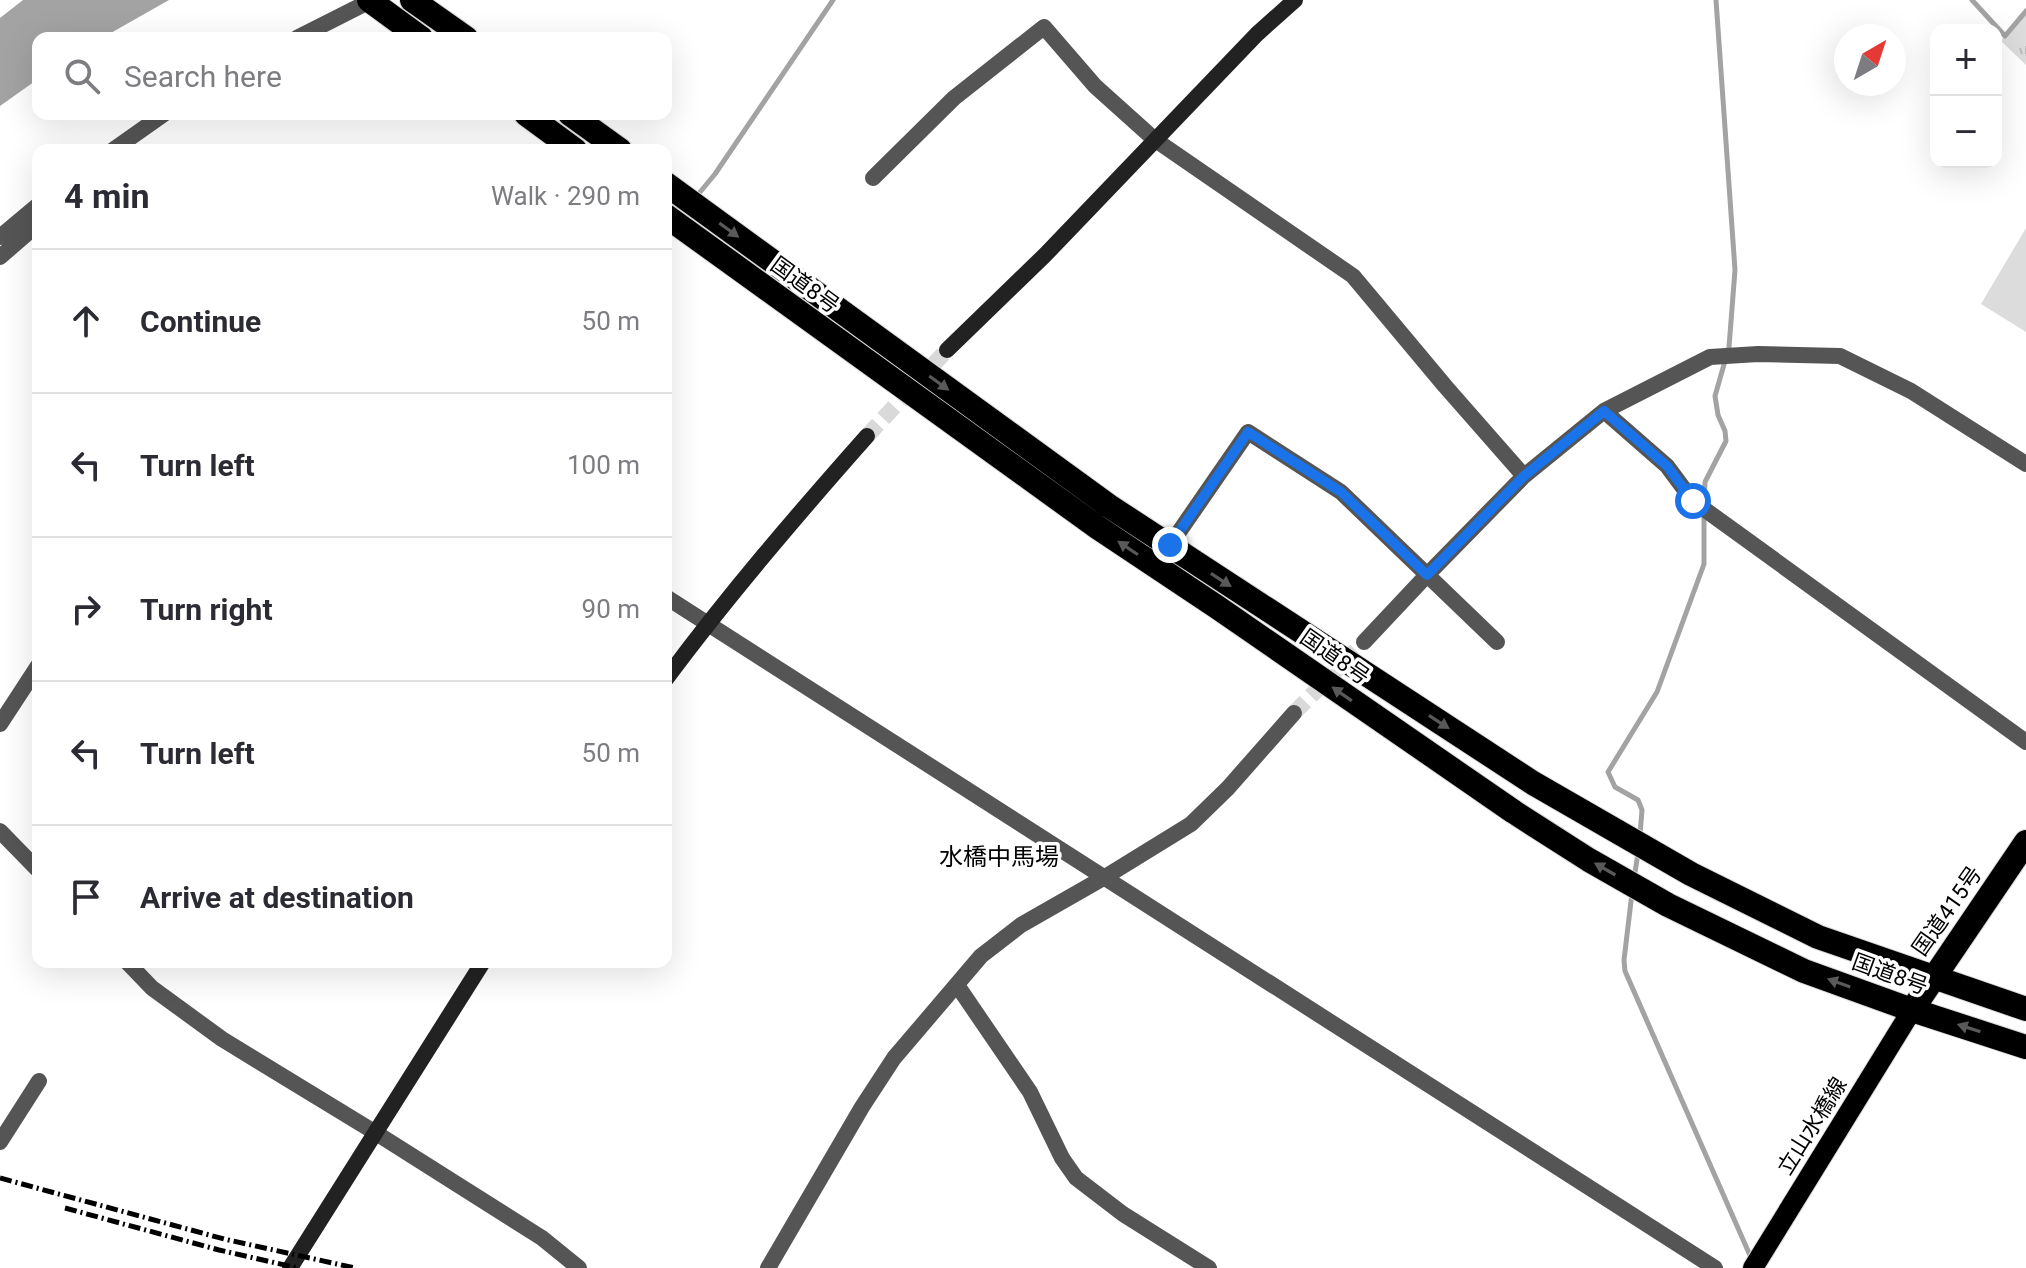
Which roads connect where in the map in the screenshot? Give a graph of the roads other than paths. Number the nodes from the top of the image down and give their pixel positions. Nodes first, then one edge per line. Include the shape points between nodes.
1 (412, 0) edge
2 (1295, 0) edge
3 (370, 1) edge
4 (309, 32) edge
5 (413, 32) edge
6 (457, 32) edge
7 (156, 120) edge
8 (534, 120) edge
9 (578, 120) edge
10 (1154, 139) junction
11 (122, 144) edge
12 (567, 144) edge
13 (612, 144) edge
14 (873, 178) dead end
15 (672, 188) edge
16 (32, 210) edge
17 (672, 220) edge
18 (32, 229) edge
19 (0, 237) edge
20 (0, 257) edge
21 (947, 350) tunnel mouth
22 (1604, 411) junction
23 (867, 436) tunnel mouth
24 (2026, 464) edge
25 (1524, 476) junction
26 (1170, 545) junction
27 (1427, 575) junction
28 (672, 601) edge
29 (707, 624) junction
30 (1364, 642) tunnel mouth
31 (1497, 642) dead end
32 (672, 671) edge
33 (32, 675) edge
34 (1294, 713) tunnel mouth
35 (0, 724) edge
36 (2026, 742) edge
37 (0, 831) edge
38 (2026, 842) edge
39 (32, 864) edge
40 (1105, 877) junction
41 (133, 968) edge
42 (479, 968) edge
43 (1933, 978) junction
44 (957, 985) junction
45 (2026, 1009) edge
46 (1912, 1010) junction
47 (2026, 1047) edge
48 (39, 1081) dead end
49 (376, 1133) junction
50 (0, 1142) edge
51 (290, 1268) edge
52 (579, 1268) edge
53 (768, 1268) edge
54 (1209, 1268) edge
55 (1715, 1268) edge
56 (1753, 1268) edge

1 - 6 highway
2 - 10 street
3 - 4 street
3 - 5 highway
7 - 11 street
8 - 12 highway
9 - 13 highway
10 - 14 street via 1095,86 1044,27 954,98
10 - 21 street
10 - 25 street via 1353,276
15 -> 26 highway, 国道8号
16 - 19 street
46 -> 17 highway, 国道8号 via 1804,971 1589,860 1097,527
18 - 20 street
22 - 24 street via 1710,357 1840,356 1911,391
22 - 25 street
22 - 36 street via 1667,466 1693,501
23 - 29 street
25 - 27 street
26 - 27 street via 1248,432 1341,492
26 -> 43 highway, 国道8号 via 1533,783 1691,874 1818,937
27 - 30 street
27 - 31 street
28 - 29 street
29 - 32 street
29 - 40 street
33 - 35 street
34 - 40 street via 1191,824
37 - 39 street
38 - 43 highway, 国道415号
40 - 44 street via 1021,925 981,956
40 - 55 street
41 - 49 street via 222,1039
42 - 49 street
43 - 45 highway, 国道8号
43 - 46 highway, 国道415号
44 - 53 street via 894,1058
44 - 54 street via 1030,1092 1076,1178
47 -> 46 highway, 国道8号
46 - 56 main road, 立山水橋線
48 - 50 street
49 - 51 street
49 - 52 street via 542,1238

